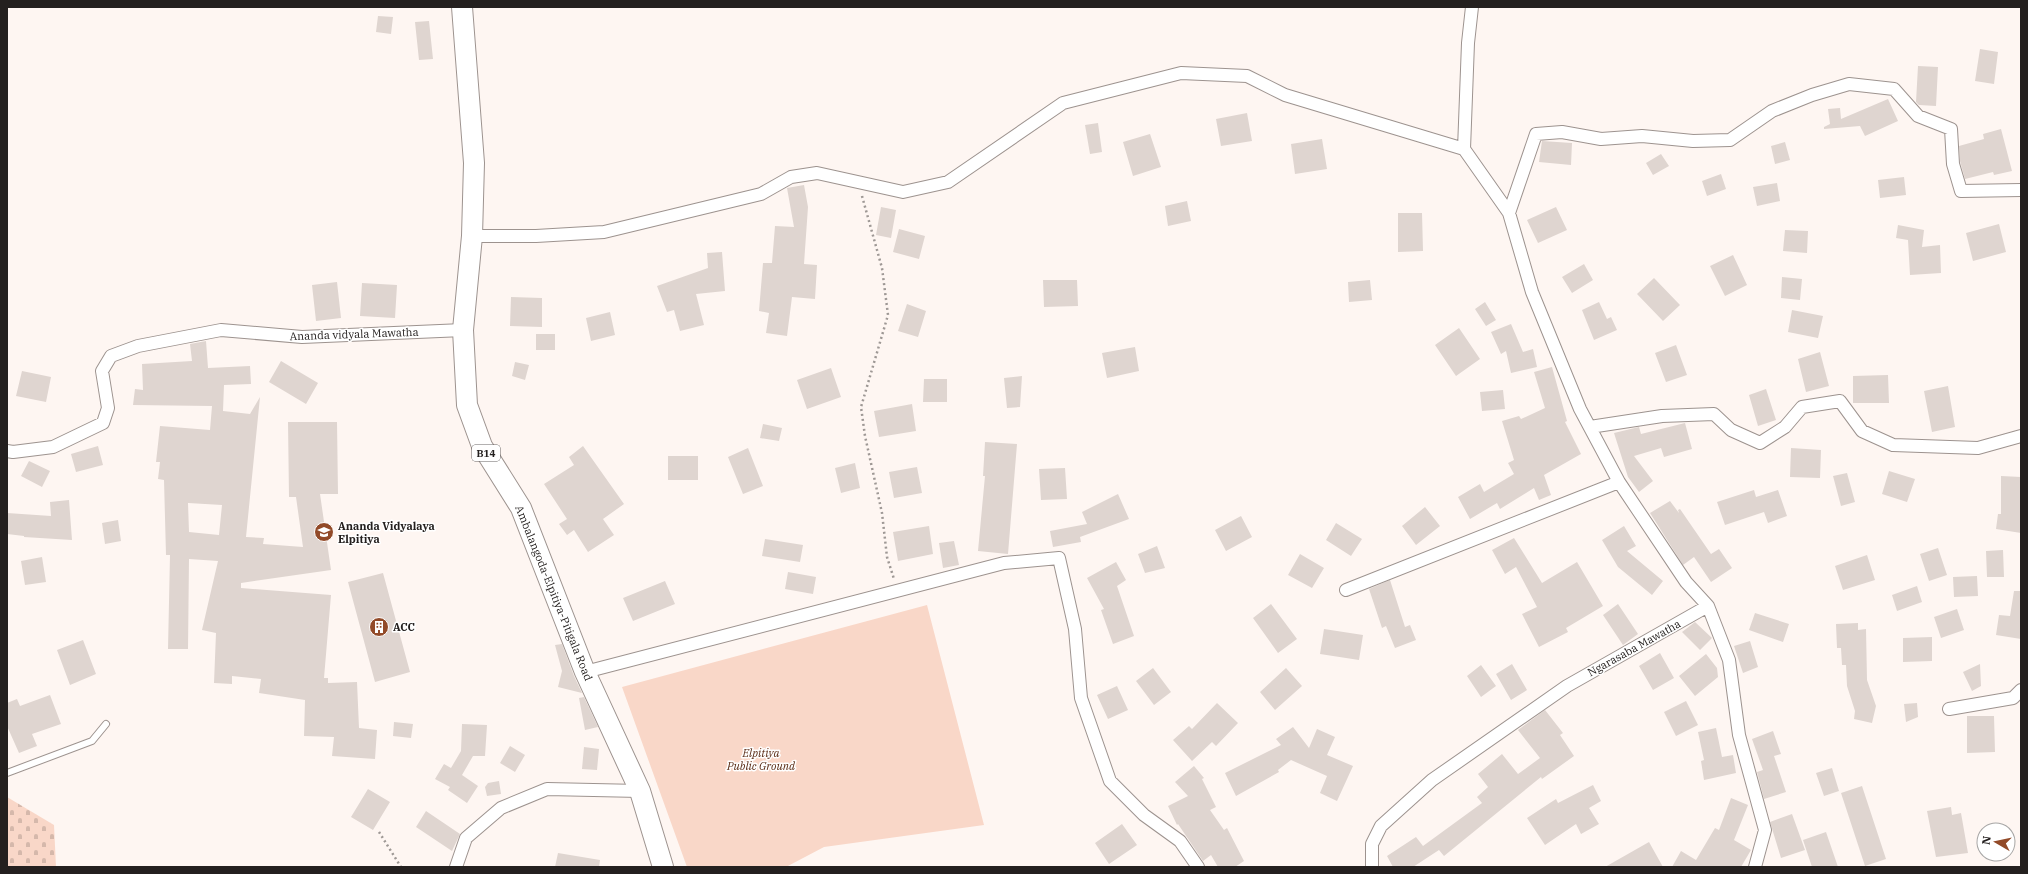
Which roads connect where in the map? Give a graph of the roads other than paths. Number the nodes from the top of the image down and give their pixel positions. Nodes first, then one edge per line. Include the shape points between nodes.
1 (462, 7) edge
2 (1472, 7) edge
3 (1464, 149) junction
4 (2021, 190) edge
5 (1509, 213) junction
6 (472, 236) junction
7 (462, 330) junction
8 (1590, 427) junction
9 (2021, 436) edge
10 (7, 451) edge
11 (1620, 482) junction
12 (1346, 590) dead end
13 (1708, 606) junction
14 (585, 672) junction
15 (2021, 690) edge
16 (1949, 709) dead end
17 (106, 724) dead end
18 (7, 773) edge
19 (640, 791) junction
20 (456, 867) edge
21 (663, 867) edge
22 (1198, 867) edge
23 (1372, 867) edge
24 (1755, 867) edge

1 - 6 main road, Ambalangoda-Elpitiya-Pitigala Road / B14 via 474,163
2 - 3 street
3 - 5 street
3 - 6 street via 1285,95 1247,76 1181,73 1063,103 948,182 903,192 817,173 792,177 761,194 604,232
4 - 5 street via 1961,191 1953,164 1951,129 1918,116 1894,89 1849,84 1772,111 1730,140 1693,141 1642,136 1601,139 1562,132 1536,134
5 - 8 street via 1532,292 1580,409
6 - 7 main road, Ambalangoda-Elpitiya-Pitigala Road / B14
7 - 10 street, Ananda vidyala Mawatha via 302,337 221,330 138,346 111,356 102,371 108,408 103,423 53,447
7 - 14 main road, Ambalangoda-Elpitiya-Pitigala Road / B14 via 467,405 474,427 482,446 521,508
8 - 9 street via 1662,416 1714,414 1731,430 1760,443 1785,427 1802,407 1840,401 1862,431 1893,445 1978,448
8 - 11 street
11 - 12 street
11 - 13 street via 1686,582
13 - 23 street, Ngarasaba Mawatha via 1566,686 1432,780 1381,826 1372,844
13 - 24 street via 1729,660 1739,735 1764,830
14 - 19 main road, Ambalangoda-Elpitiya-Pitigala Road / B14
14 - 22 street via 1004,563 1059,558 1075,630 1081,698 1110,781 1144,815 1180,841
15 - 16 street via 2013,698
17 - 18 lane via 92,741
19 - 20 street via 547,789 501,808 466,838
19 - 21 main road, Ambalangoda-Elpitiya-Pitigala Road / B14

